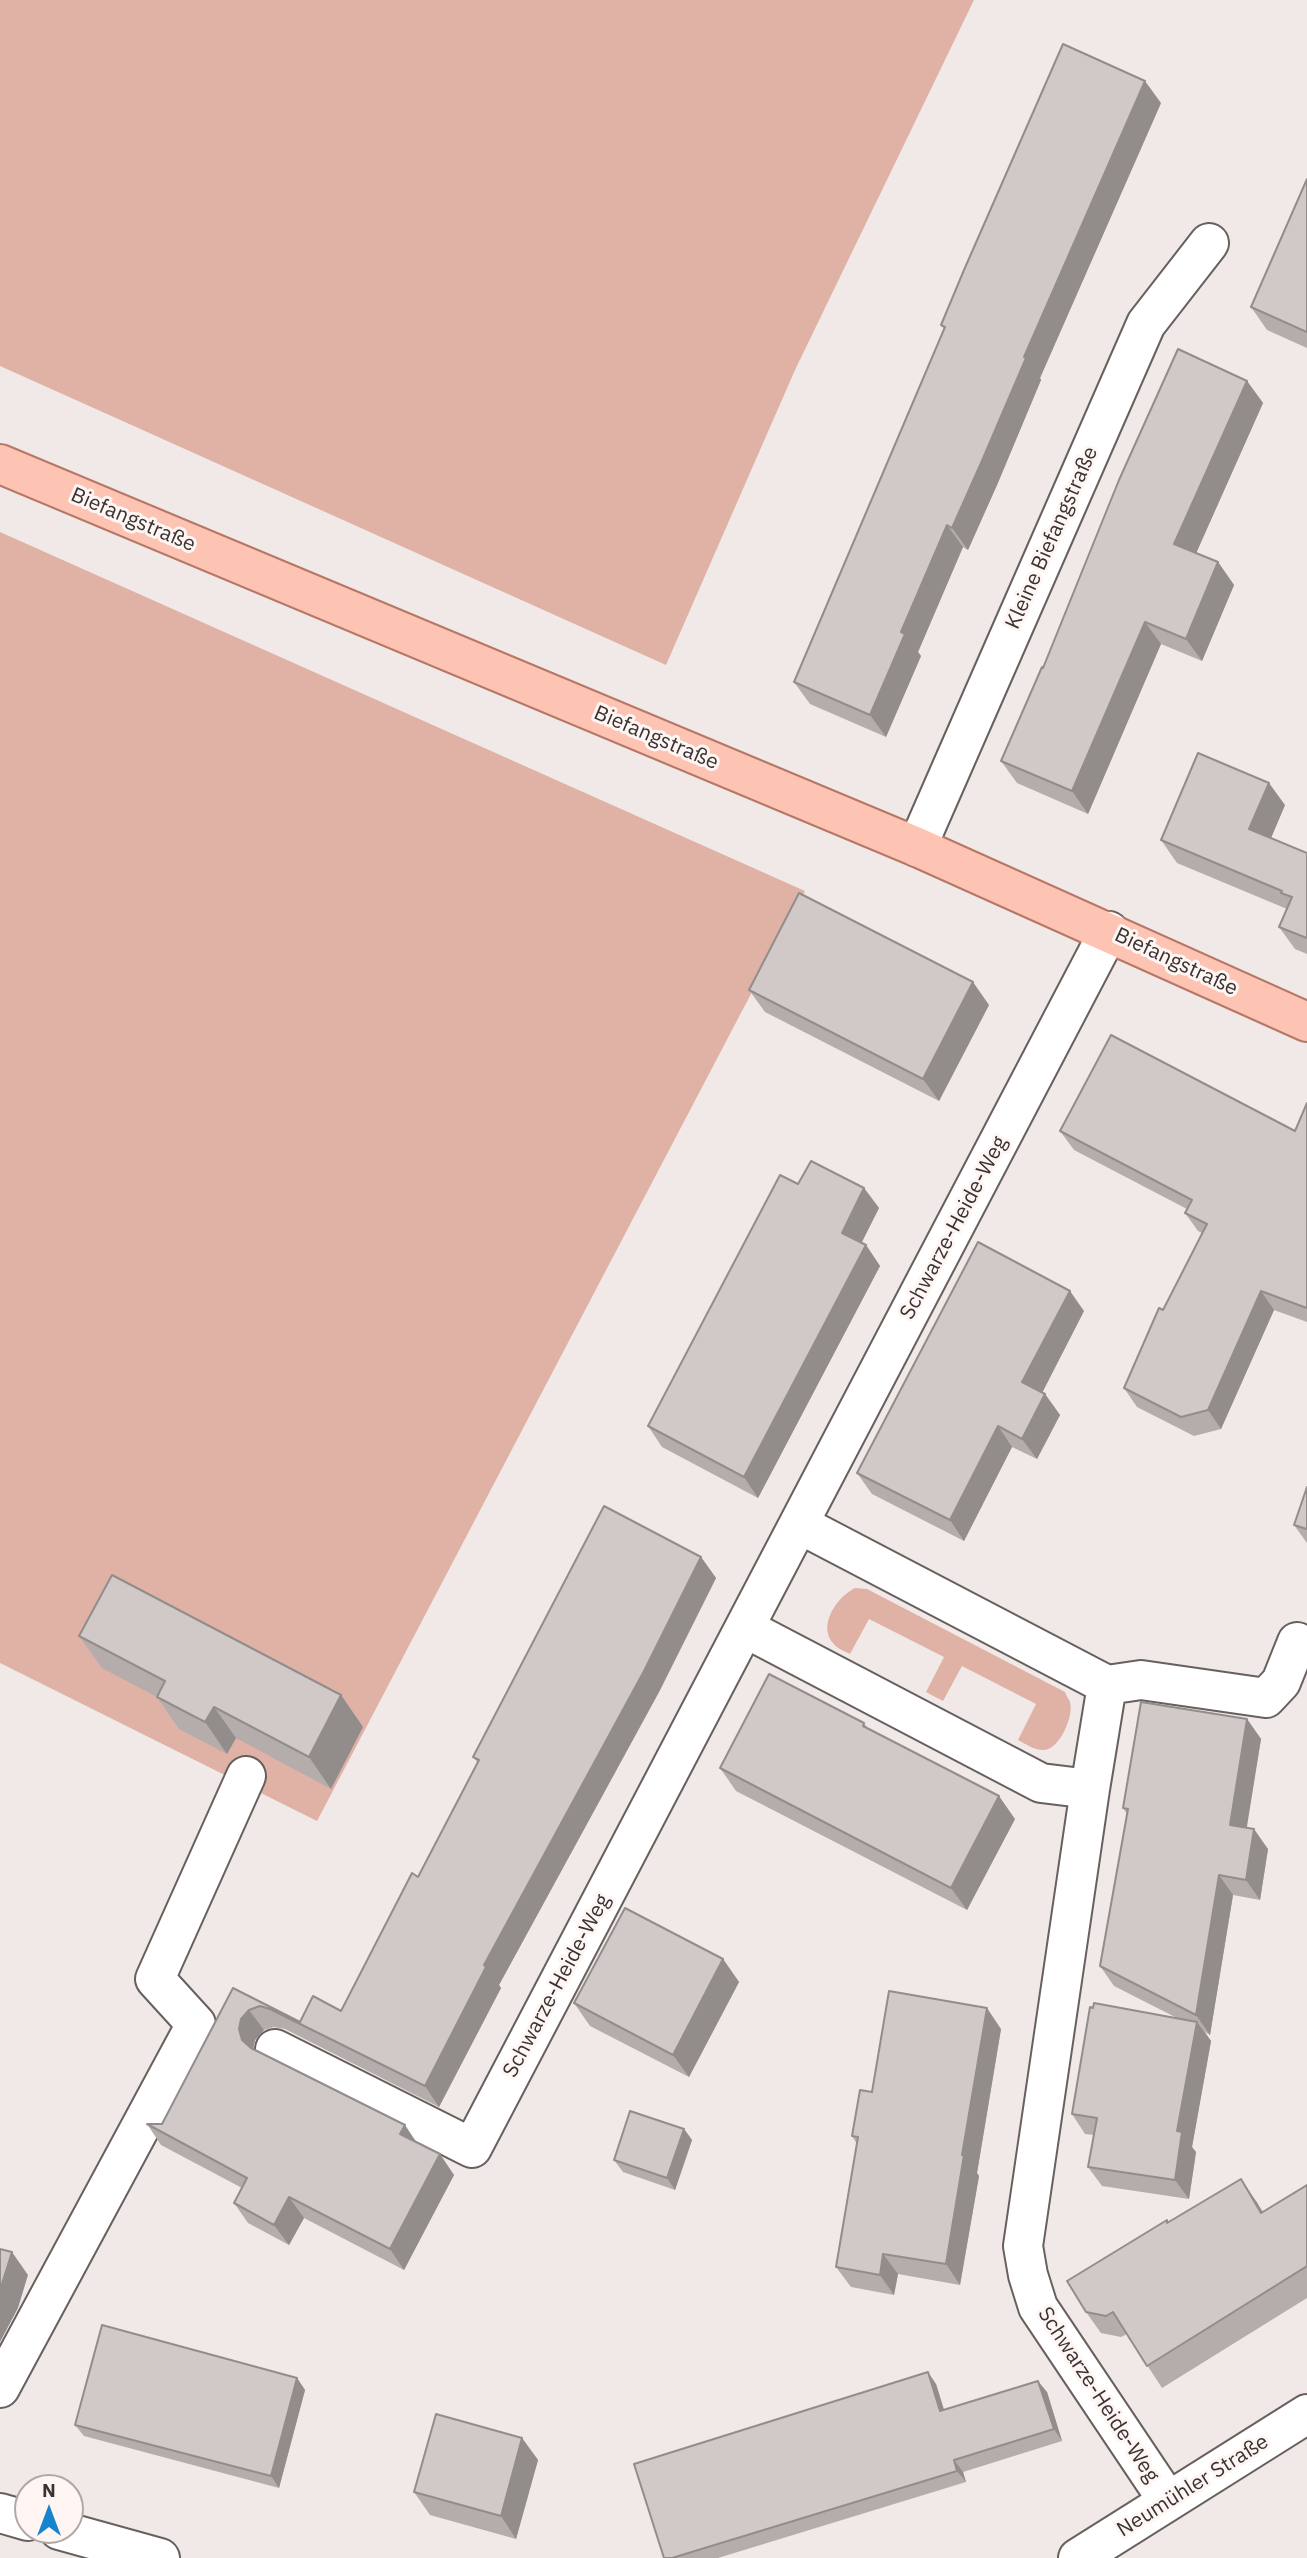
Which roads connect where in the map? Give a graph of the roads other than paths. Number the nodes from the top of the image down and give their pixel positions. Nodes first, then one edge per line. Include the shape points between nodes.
1 (1209, 243) dead end
2 (0, 464) edge
3 (917, 847) junction
4 (1109, 931) junction
5 (1307, 1022) edge
6 (799, 1524) junction
7 (745, 1629) junction
8 (1297, 1642) dead end
9 (1107, 1685) junction
10 (246, 1776) dead end
11 (1090, 1789) junction
12 (275, 2049) dead end
13 (0, 2388) edge
14 (1307, 2414) edge
15 (1168, 2501) junction
16 (84, 2537) edge
17 (160, 2558) edge
18 (1078, 2558) edge

1 - 3 street, Kleine Biefangstraße via 1146,324
2 - 3 main road, Biefangstraße
3 - 4 main road, Biefangstraße
4 - 5 main road, Biefangstraße
4 - 6 street, Schwarze-Heide-Weg
6 - 7 street, Schwarze-Heide-Weg
6 - 9 street
7 - 11 street via 1041,1783
7 - 12 street, Schwarze-Heide-Weg via 472,2148
8 - 9 street via 1281,1682 1266,1698 1142,1680
9 - 11 street, Schwarze-Heide-Weg
10 - 13 street via 155,1979 196,2024
11 - 15 street, Schwarze-Heide-Weg via 1023,2246 1038,2306
14 - 15 street, Neumühler Straße
15 - 18 street, Neumühler Straße
16 - 17 street

